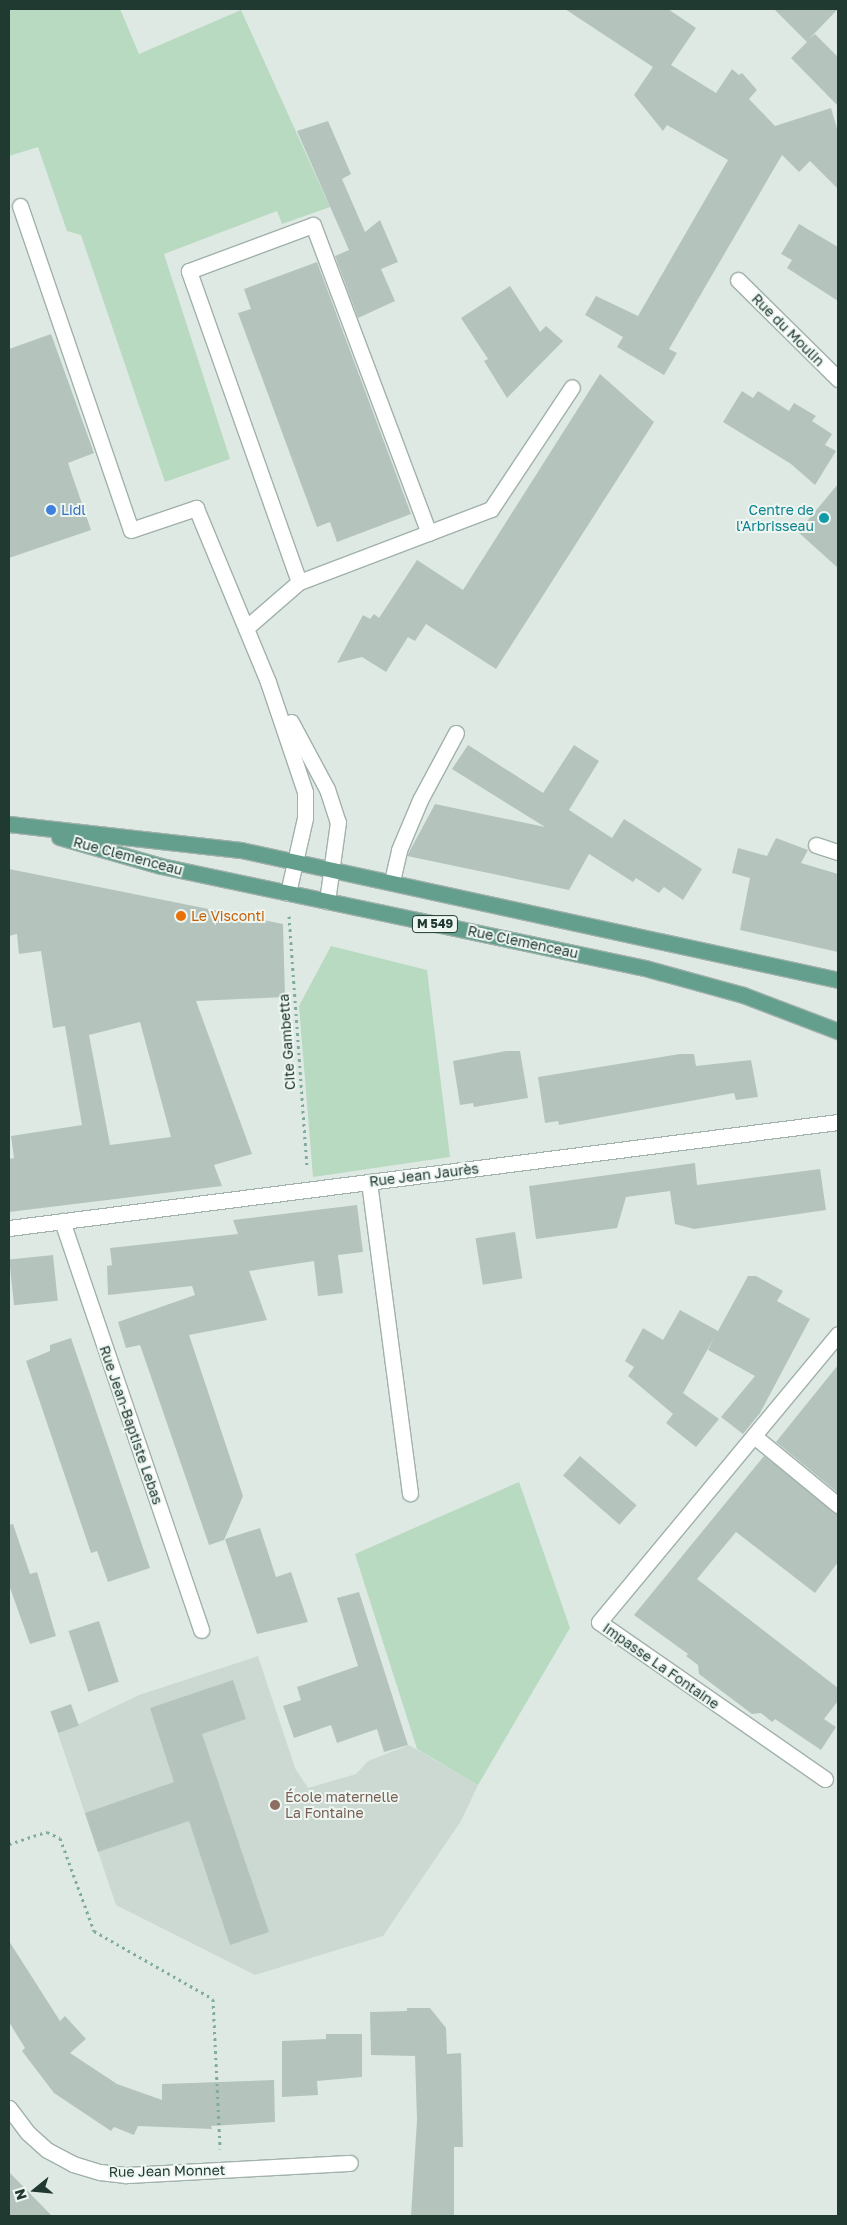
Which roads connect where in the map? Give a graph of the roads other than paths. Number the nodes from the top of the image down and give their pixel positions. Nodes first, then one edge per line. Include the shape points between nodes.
1 (20, 206) dead end
2 (738, 280) dead end
3 (838, 380) edge
4 (572, 388) dead end
5 (429, 533) junction
6 (299, 582) junction
7 (246, 628) junction
8 (268, 682) junction
9 (456, 733) dead end
10 (9, 824) edge
11 (29, 828) junction
12 (816, 845) dead end
13 (838, 852) edge
14 (296, 861) junction
15 (333, 869) junction
16 (392, 881) junction
17 (288, 893) junction
18 (327, 901) junction
19 (838, 980) edge
20 (838, 1031) edge
21 (838, 1122) edge
22 (369, 1182) junction
23 (62, 1221) junction
24 (9, 1228) edge
25 (838, 1334) edge
26 (754, 1436) junction
27 (410, 1493) dead end
28 (838, 1506) edge
29 (201, 1630) dead end
30 (825, 1779) dead end
31 (9, 2108) edge
32 (350, 2163) dead end

1 - 7 street via 131,530 196,508
2 - 3 street, Rue du Moulin
4 - 5 street via 490,509
5 - 6 street
5 - 6 street via 313,226 189,271
6 - 7 street
7 - 8 street
8 - 14 street via 306,792 305,818
8 - 15 street via 335,807 338,838
9 - 16 street via 420,800 399,850
10 - 11 main road, Rue Clemenceau / M 549
11 - 14 main road, Rue Clemenceau / M 549 via 183,841
11 - 17 main road, Rue Clemenceau / M 549 via 134,859
12 - 13 street
14 - 15 main road, Rue Clemenceau / M 549
14 - 17 street
15 - 16 main road, Rue Clemenceau / M 549
15 - 18 street
16 - 19 main road, Rue Clemenceau / M 549 via 476,903
17 - 18 main road, Rue Clemenceau / M 549
18 - 20 main road, Rue Clemenceau / M 549 via 686,979 743,995
21 - 22 street, Rue Jean Jaurès
22 - 23 street, Rue Jean Jaurès
22 - 27 street
23 - 24 street, Rue Jean Jaurès
23 - 29 street, Rue Jean-Baptiste Lebas
25 - 26 street, Impasse La Fontaine
26 - 28 street
26 - 30 street, Impasse La Fontaine via 599,1622
31 - 32 street, Rue Jean Monnet via 28,2133 47,2150 73,2164 100,2172 126,2175

